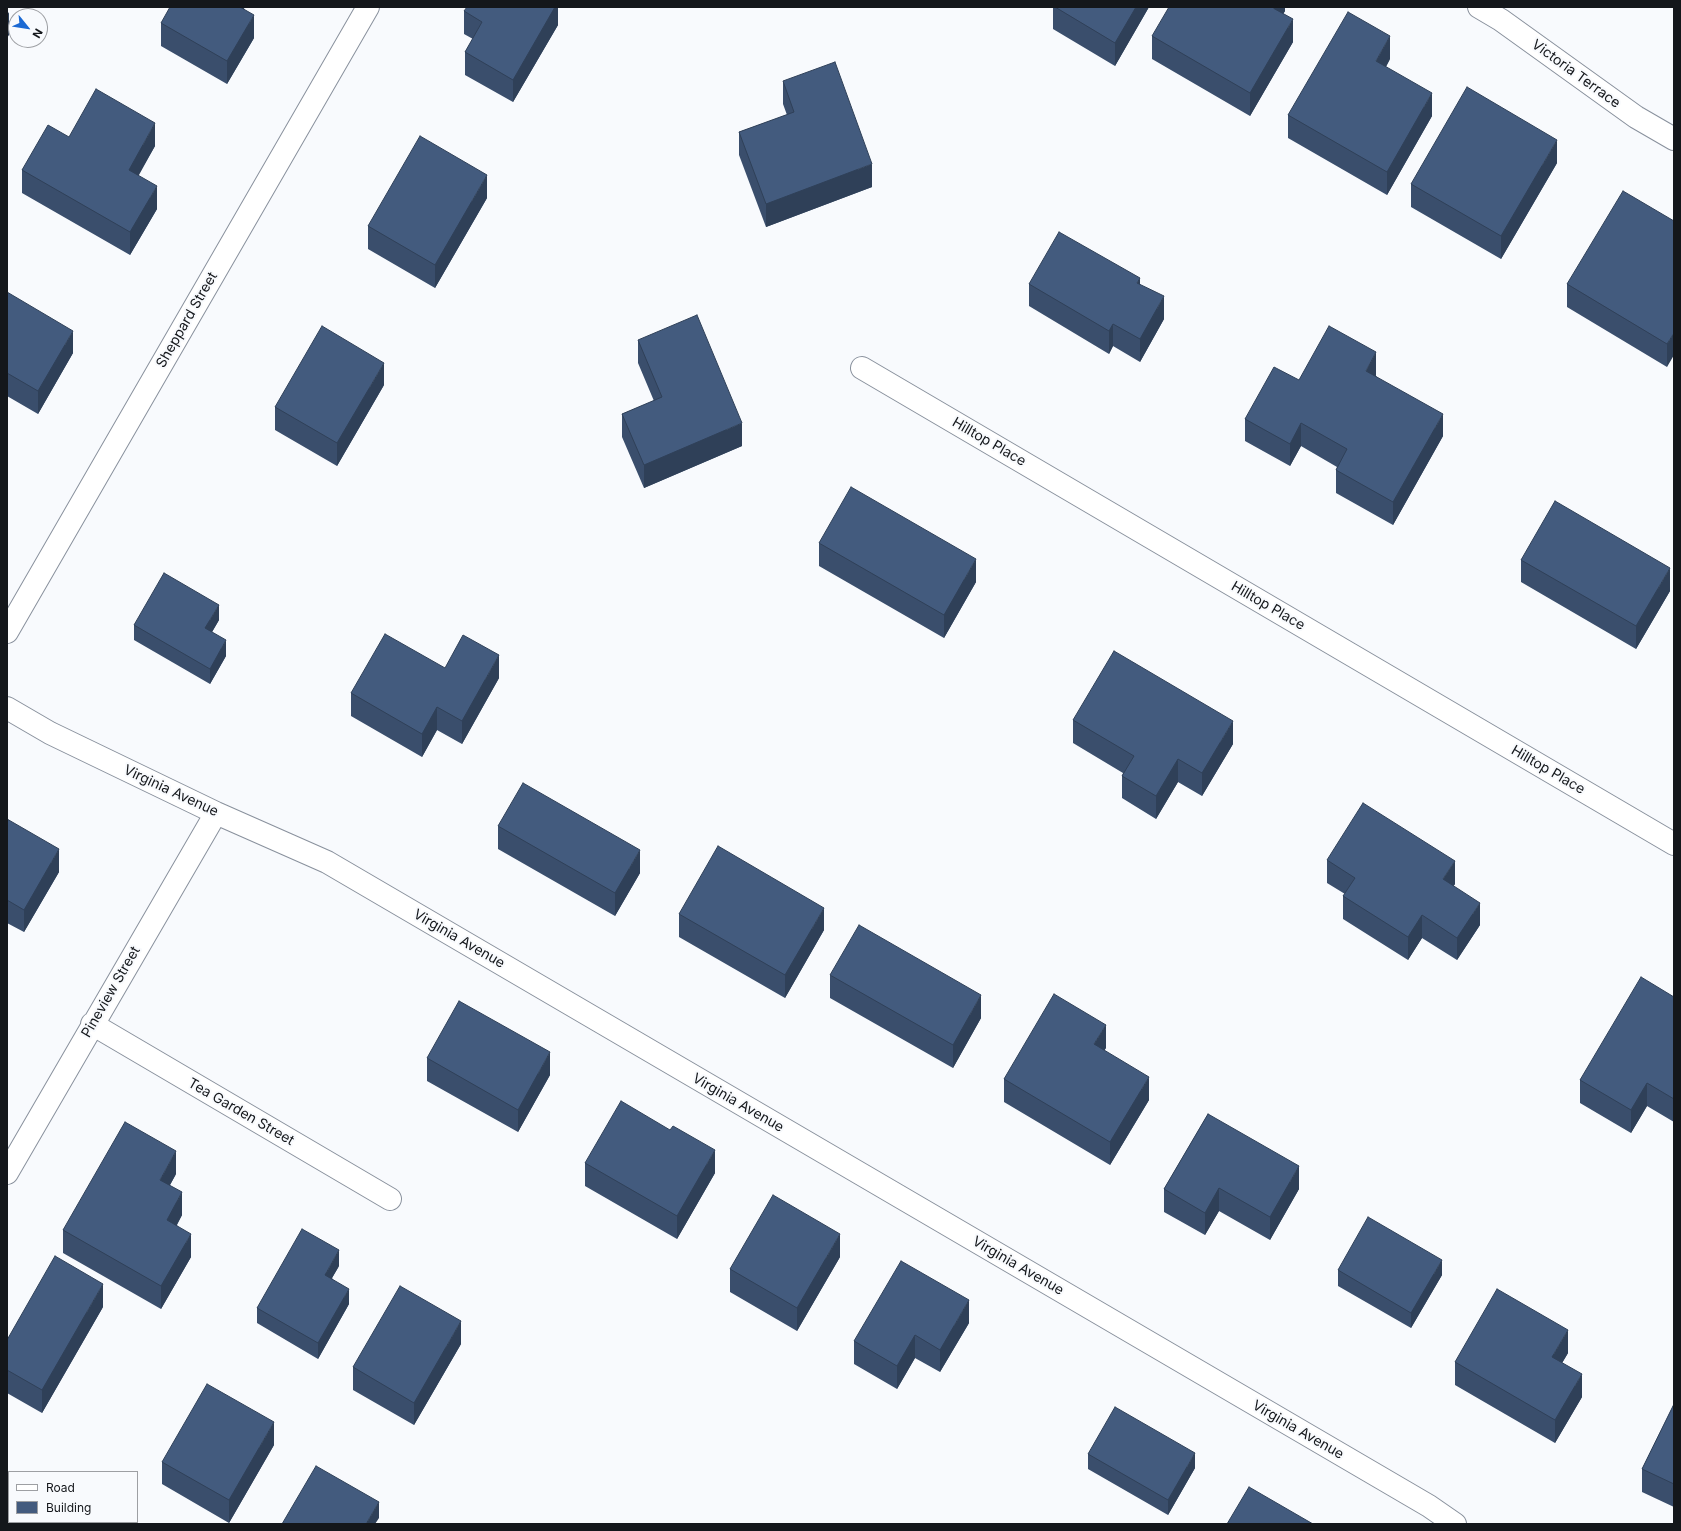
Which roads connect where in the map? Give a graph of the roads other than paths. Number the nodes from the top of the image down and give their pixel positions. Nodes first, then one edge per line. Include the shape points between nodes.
1 (368, 7) edge
2 (1479, 7) edge
3 (1674, 140) edge
4 (862, 368) dead end
5 (7, 632) edge
6 (7, 708) edge
7 (216, 813) junction
8 (1674, 844) edge
9 (92, 1024) junction
10 (7, 1173) edge
11 (390, 1199) dead end
12 (1455, 1524) edge

1 - 5 street, Sheppard Street
2 - 3 street, Victoria Terrace via 1636,117
4 - 8 street, Hilltop Place
6 - 7 street, Virginia Avenue via 50,733
7 - 9 street, Pineview Street
7 - 12 street, Virginia Avenue via 327,862 1408,1494
9 - 10 street, Pineview Street
9 - 11 street, Tea Garden Street

